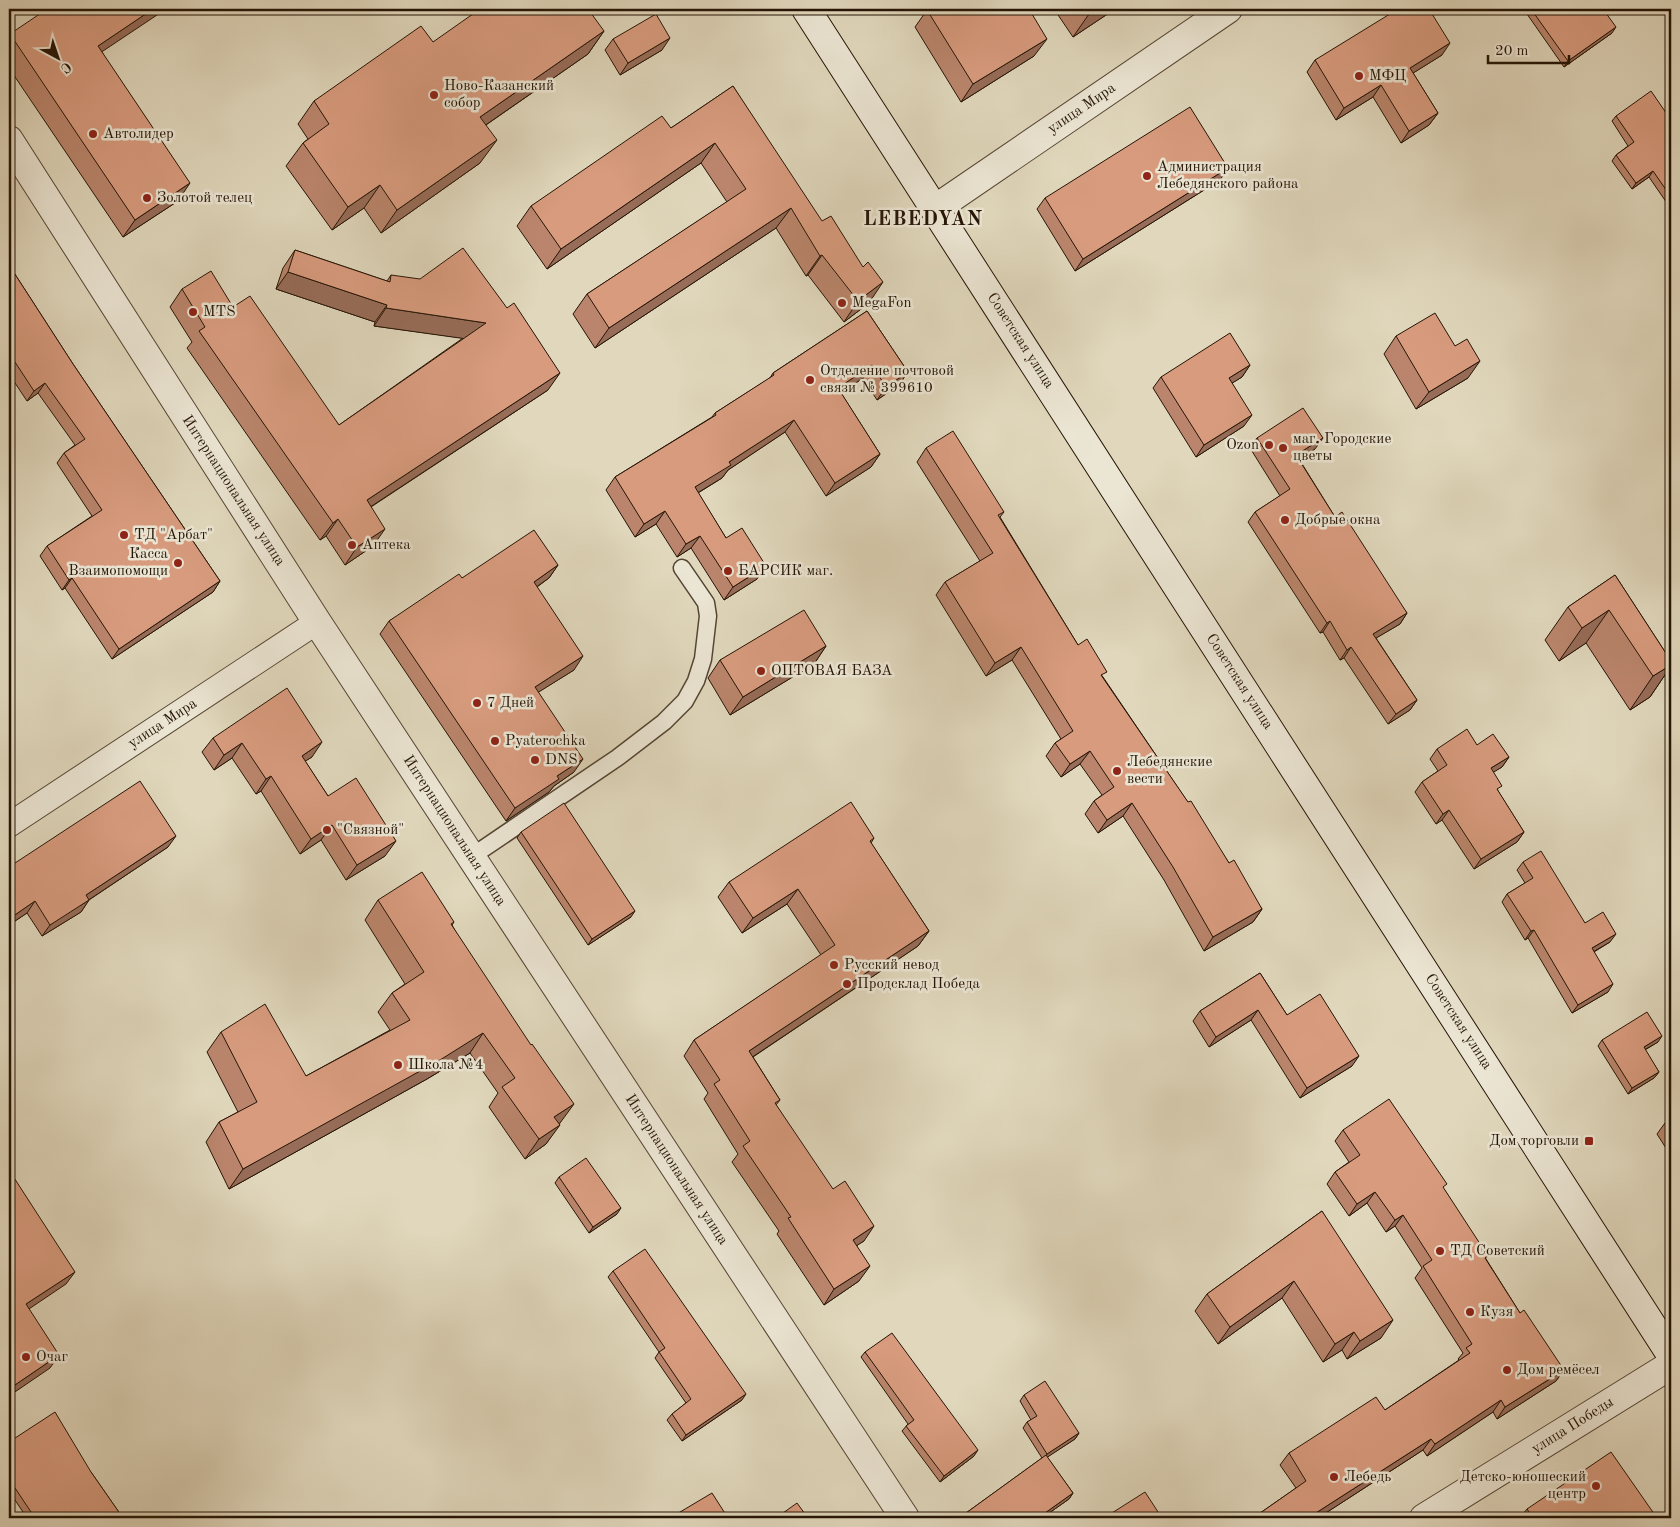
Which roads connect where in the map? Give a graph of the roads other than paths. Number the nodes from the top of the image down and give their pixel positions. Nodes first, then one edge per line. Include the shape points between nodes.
1 (806, 9) edge
2 (1228, 9) edge
3 (9, 140) edge
4 (935, 209) junction
5 (682, 568) dead end
6 (317, 622) junction
7 (9, 825) edge
8 (471, 857) junction
9 (1671, 1355) edge
10 (1671, 1365) edge
11 (905, 1518) edge
12 (1424, 1518) edge

1 - 4 street, Советская улица
2 - 4 street, улица Мира
3 - 6 street, Интернациональная улица
4 - 9 street, Советская улица
5 - 8 lane via 706,603 708,616 703,659 685,702 617,758
6 - 7 street, улица Мира
6 - 8 street, Интернациональная улица
8 - 11 street, Интернациональная улица
10 - 12 street, улица Победы

